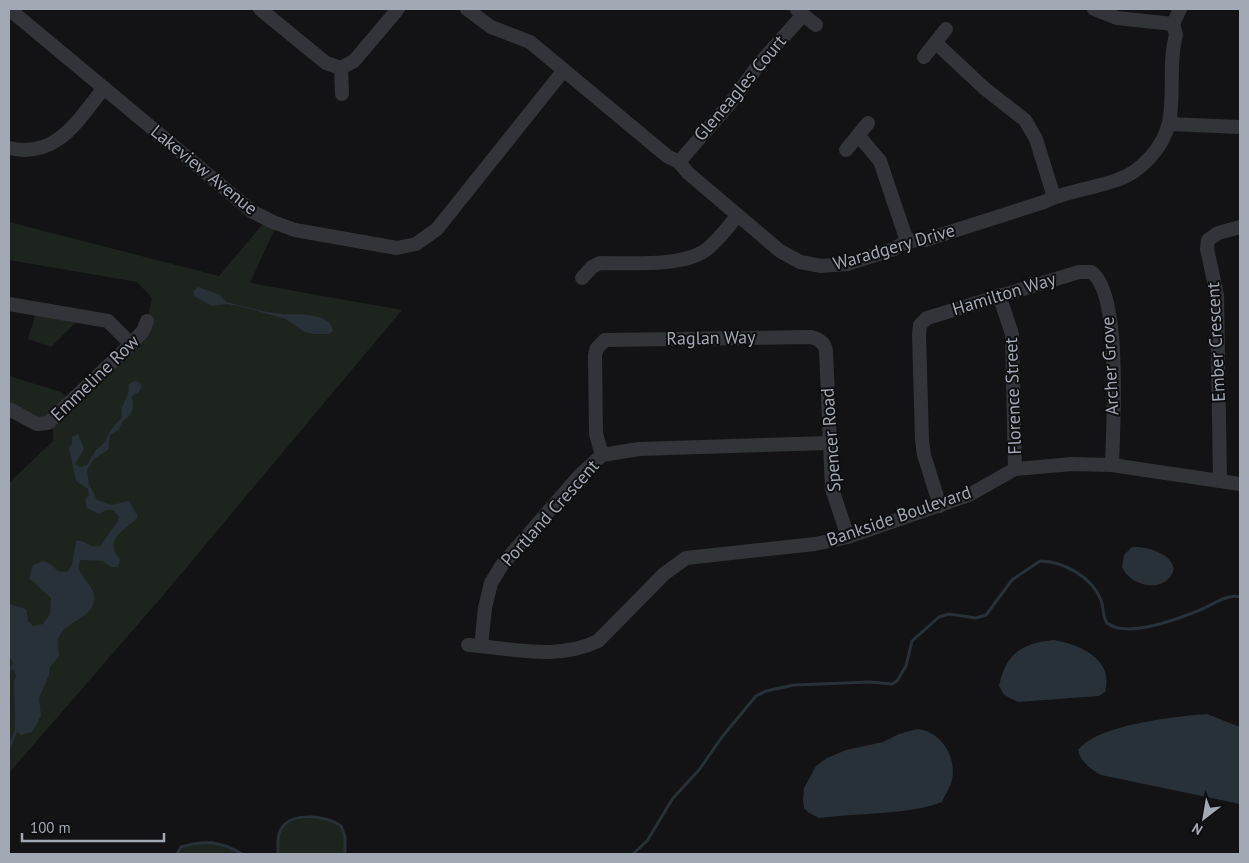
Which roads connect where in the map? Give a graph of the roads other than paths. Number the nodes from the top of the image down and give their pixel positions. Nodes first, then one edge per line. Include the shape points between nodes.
1 (9, 9) edge
2 (260, 9) edge
3 (398, 9) edge
4 (467, 9) edge
5 (1094, 9) edge
6 (1180, 9) edge
7 (799, 12) edge
8 (1173, 24) junction
9 (816, 25) dead end
10 (946, 29) dead end
11 (936, 42) junction
12 (924, 57) dead end
13 (341, 68) junction
14 (564, 70) junction
15 (104, 88) junction
16 (342, 94) dead end
17 (868, 123) dead end
18 (1169, 124) junction
19 (1240, 127) edge
20 (858, 135) junction
21 (9, 148) edge
22 (846, 150) dead end
23 (679, 162) junction
24 (1054, 197) junction
25 (737, 216) junction
26 (1240, 227) edge
27 (907, 241) junction
28 (1090, 272) joint
29 (582, 278) dead end
30 (999, 295) junction
31 (9, 304) edge
32 (147, 321) dead end
33 (822, 341) joint
34 (131, 344) junction
35 (9, 409) edge
36 (829, 443) junction
37 (602, 455) junction
38 (1112, 465) junction
39 (1015, 469) junction
40 (1220, 481) junction
41 (1240, 484) edge
42 (940, 506) junction
43 (848, 537) junction
44 (474, 645) joint

1 - 15 street, Lakeview Avenue
2 - 13 street via 326,63
3 - 13 street via 354,61
4 - 14 street, Waradgery Drive via 491,27 530,42
5 - 8 street via 1117,18
6 - 8 street, Waradgery Drive
7 - 9 street, Gleneagles Court
7 - 23 street, Gleneagles Court via 732,101
8 - 18 street, Waradgery Drive via 1176,35
10 - 11 street
11 - 12 street
11 - 24 street via 984,88 1025,120 1036,139
13 - 16 street
14 - 15 street, Lakeview Avenue via 437,229 416,244 397,248 295,230 258,215
14 - 23 street, Waradgery Drive via 667,156
15 - 21 street via 58,140 38,150
17 - 20 street
18 - 19 street
18 - 24 street, Waradgery Drive via 1155,151 1128,175
20 - 22 street
20 - 27 street via 880,161
23 - 25 street, Waradgery Drive
24 - 27 street, Waradgery Drive via 945,234
25 - 27 street, Waradgery Drive via 788,257 814,266 847,264 894,249
25 - 29 street via 711,246 695,256 681,260 600,263
26 - 40 street, Ember Crescent via 1218,233 1208,240 1207,249 1217,295
28 - 30 street, Hamilton Way via 1079,272
28 - 38 street, Archer Grove via 1100,282 1112,327
30 - 39 street, Florence Street via 1012,334
30 - 42 street, Hamilton Way via 927,318 920,325 922,440
31 - 34 street via 108,321
32 - 34 street, Emmeline Row
33 - 36 street, Spencer Road via 826,351
33 - 37 street, Raglan Way via 811,337 611,339 601,343 595,355 596,434
34 - 35 street, Emmeline Row via 48,423 40,425
36 - 37 street, Portland Crescent via 639,449
36 - 43 street, Spencer Road via 832,489
37 - 44 street, Portland Crescent via 579,476 502,566 491,583
38 - 39 street, Bankside Boulevard via 1072,464
38 - 40 street, Bankside Boulevard
39 - 42 street, Bankside Boulevard via 969,495
40 - 41 street, Bankside Boulevard
42 - 43 street, Bankside Boulevard
43 - 44 street, Bankside Boulevard via 815,544 686,558 664,574 598,641 585,648 554,653

